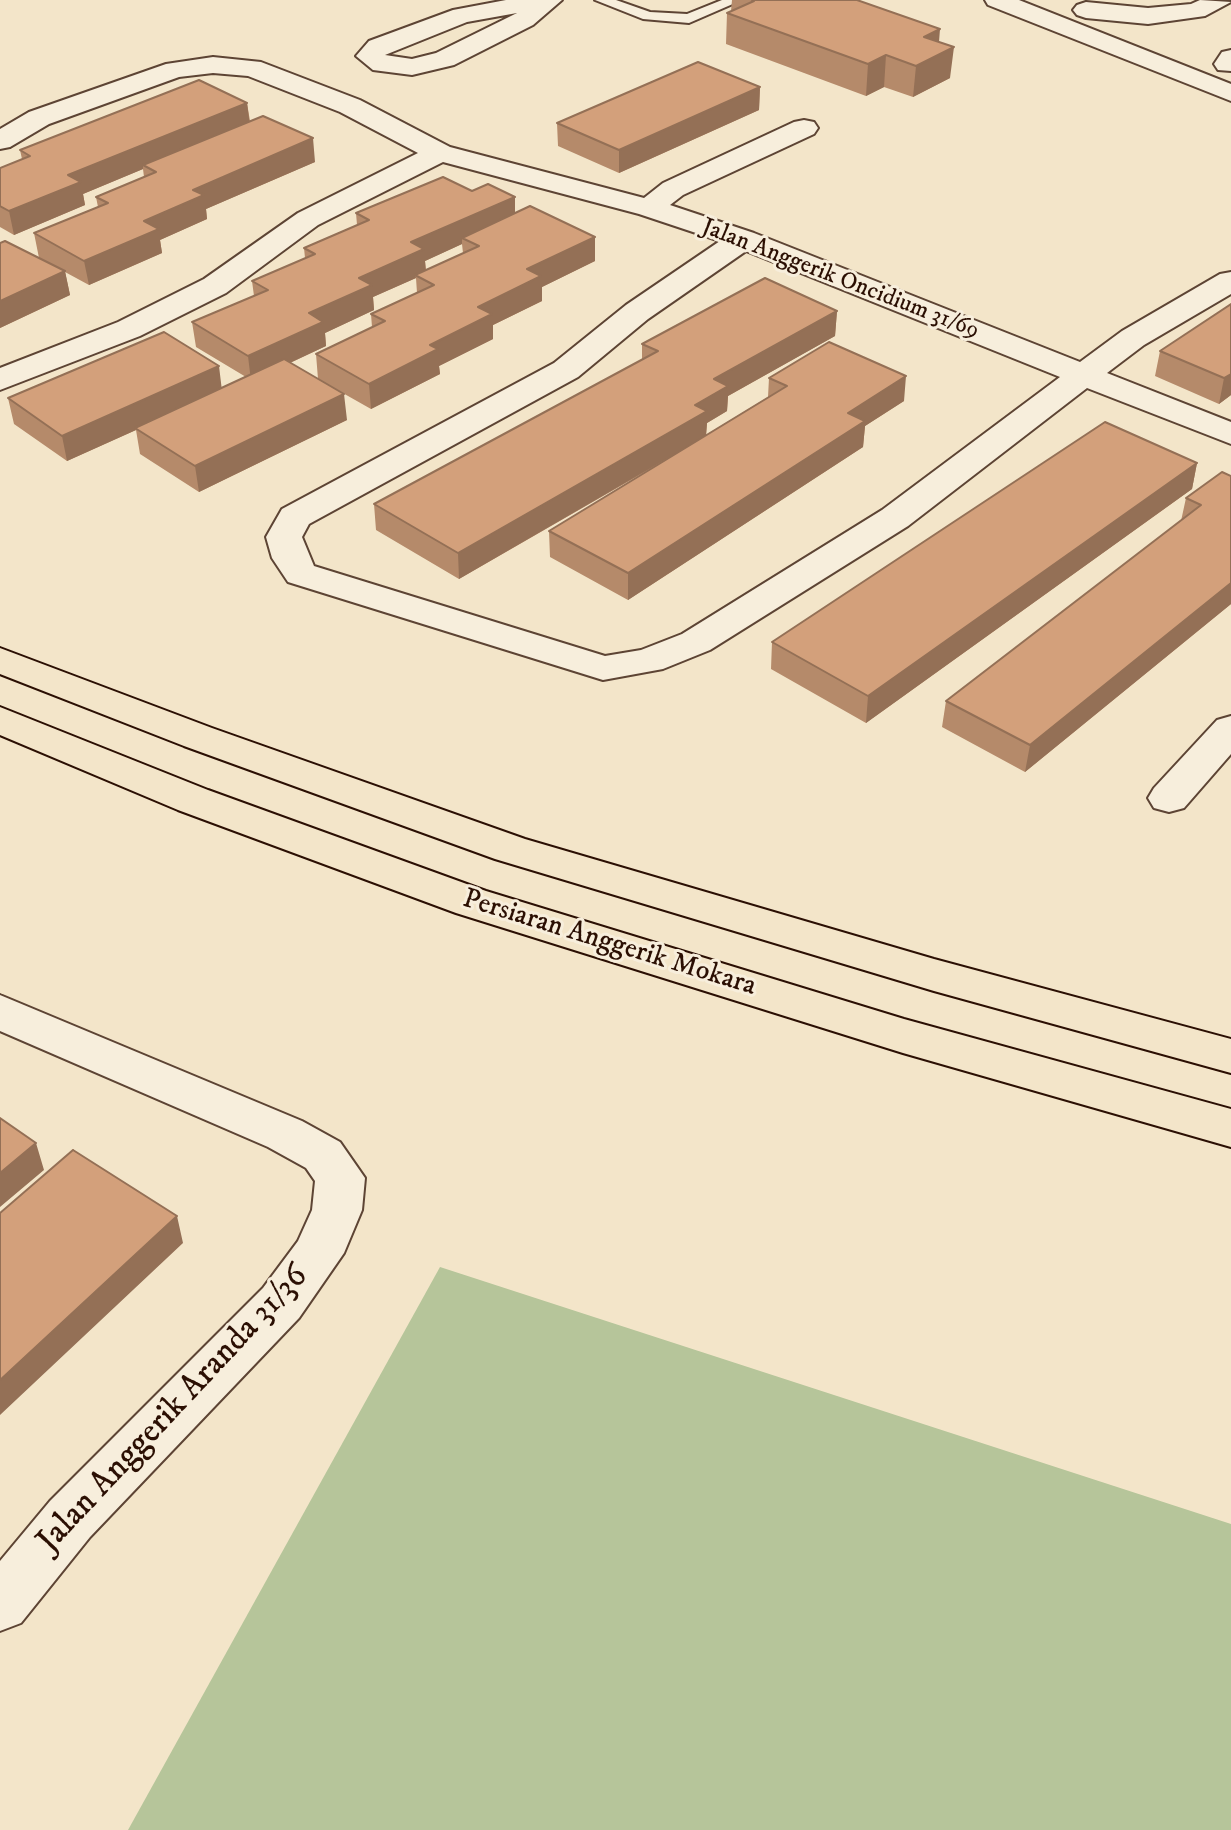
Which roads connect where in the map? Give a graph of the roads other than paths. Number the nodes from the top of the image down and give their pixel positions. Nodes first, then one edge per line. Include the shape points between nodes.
1 (602, 0) edge
2 (735, 0) edge
3 (997, 0) edge
4 (1059, 0) edge
5 (1220, 0) edge
6 (549, 1) edge
7 (1086, 10) junction
8 (1171, 42) dead end
9 (1199, 53) dead end
10 (1230, 62) edge
11 (1231, 93) edge
12 (804, 128) dead end
13 (0, 141) edge
14 (440, 153) junction
15 (649, 208) junction
16 (743, 239) junction
17 (1231, 281) edge
18 (1082, 374) junction
19 (0, 380) edge
20 (1231, 434) edge
21 (0, 660) edge
22 (0, 720) edge
23 (1231, 729) edge
24 (1169, 798) dead end
25 (0, 1012) edge
26 (1231, 1056) edge
27 (1231, 1128) edge
28 (0, 1604) edge

1 - 2 lane via 648,16 689,19
3 - 11 street
4 - 7 street
5 - 7 street via 1196,11 1148,16
6 - 6 street via 462,15 378,47 369,56 382,64 412,67 445,59 524,20
7 - 8 street
9 - 10 street
12 - 15 street via 673,189
13 - 14 street, Jalan Anggerik Oncidium 31/69 via 39,118 100,96 175,70 213,65 252,68 336,100
14 - 15 street, Jalan Anggerik Oncidium 31/69
14 - 19 street via 308,219 215,286 129,329
15 - 16 street, Jalan Anggerik Oncidium 31/69
16 - 18 street, Jalan Anggerik Oncidium 31/69
16 - 18 street via 637,312 566,370 295,517 284,537 301,574 603,668 649,661 696,642 895,518
17 - 18 street
18 - 20 street, Jalan Anggerik Oncidium 31/69
21 - 26 main road via 510,849 934,975
22 - 27 main road, Persiaran Anggerik Mokara via 193,800 471,902 903,1036
23 - 24 street
25 - 28 street, Jalan Anggerik Aranda 31/36 via 285,1134 323,1155 340,1178 337,1210 318,1253 281,1303 70,1519

